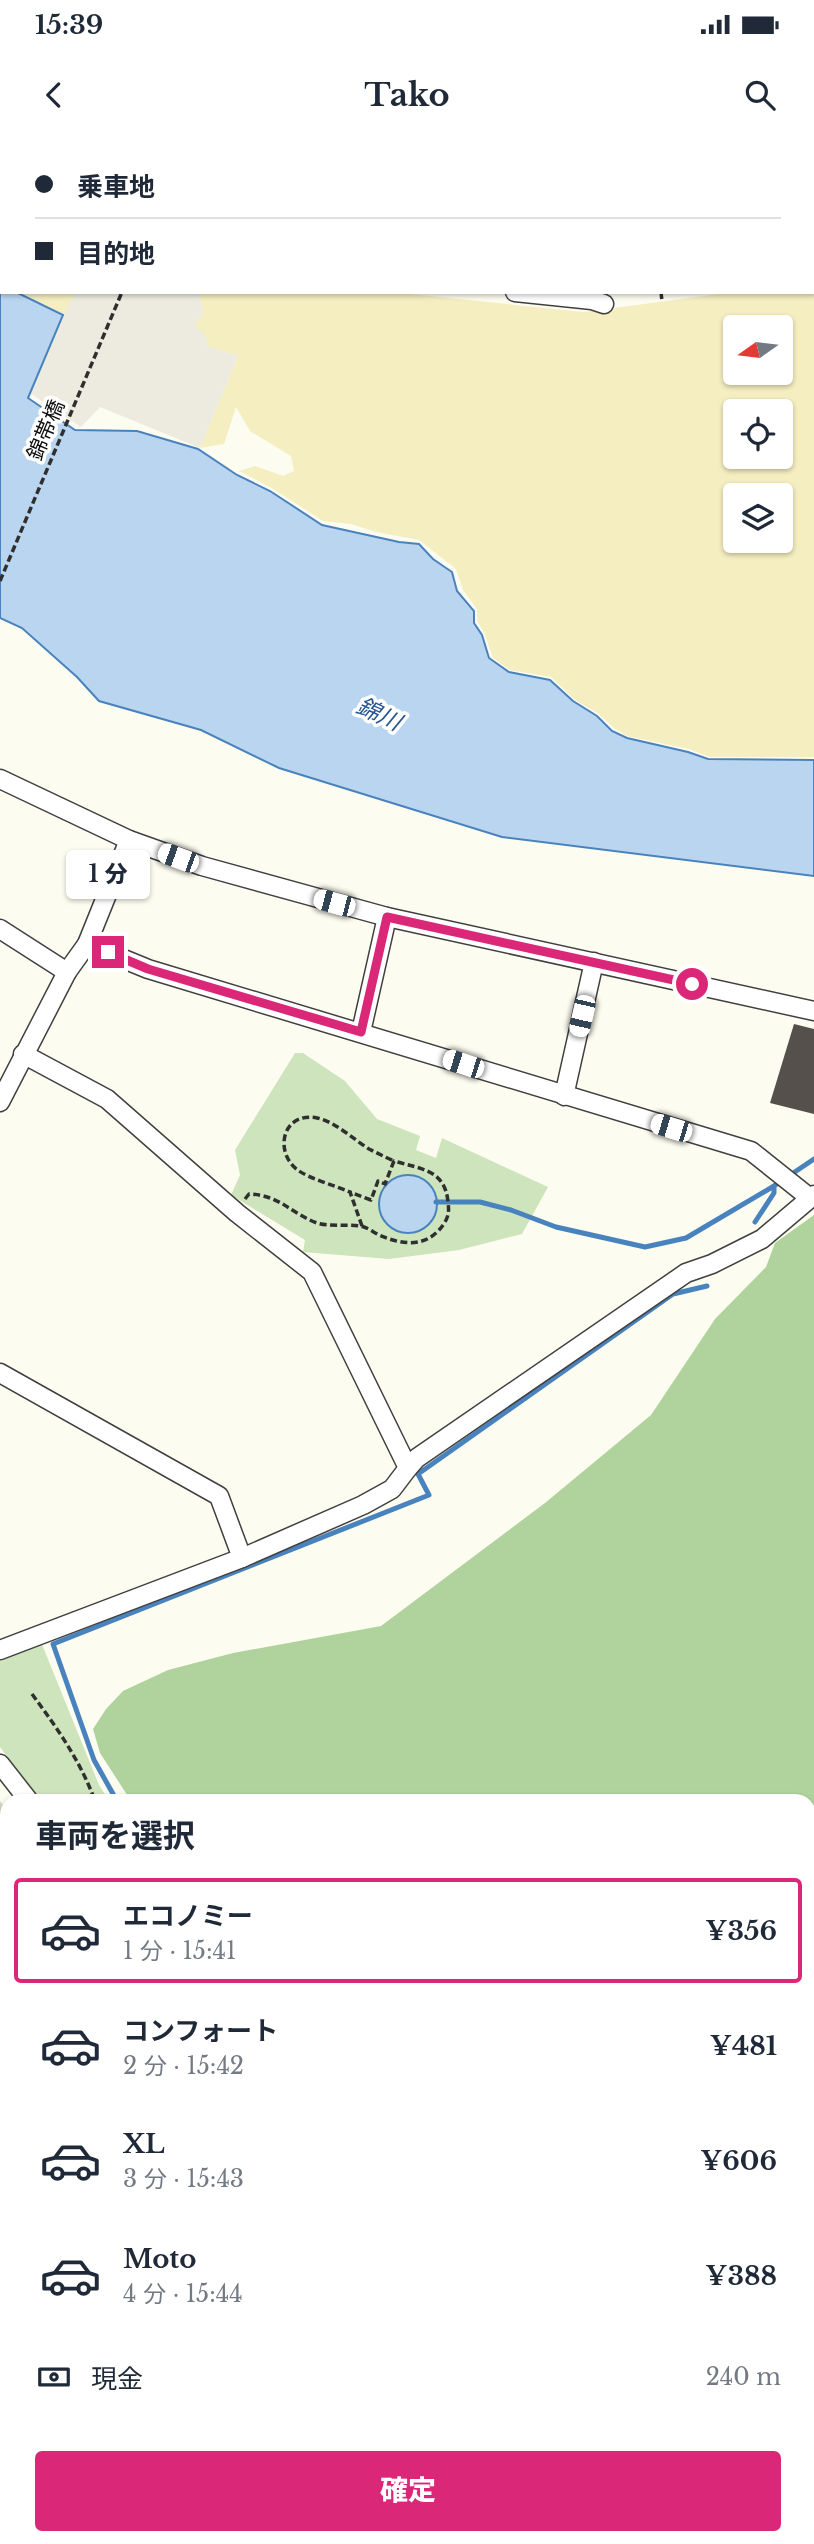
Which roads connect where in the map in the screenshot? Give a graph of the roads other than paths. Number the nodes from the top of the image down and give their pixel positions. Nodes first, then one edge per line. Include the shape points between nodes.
1 (534, 294) edge
2 (604, 304) dead end
3 (0, 779) edge
4 (129, 840) junction
5 (387, 917) junction
6 (0, 929) edge
7 (87, 944) junction
8 (594, 962) junction
9 (67, 972) junction
10 (814, 1011) edge
11 (361, 1032) junction
12 (23, 1054) junction
13 (564, 1096) junction
14 (0, 1102) edge
15 (812, 1197) edge
16 (0, 1373) edge
17 (408, 1468) junction
18 (242, 1558) junction
19 (0, 1650) edge
20 (0, 1764) edge
21 (24, 1794) edge

1 - 2 street
3 - 4 street
4 - 5 street via 202,866
4 - 7 street
5 - 8 street
5 - 11 street
6 - 9 street
7 - 9 street
7 - 11 street via 148,969
8 - 10 street
8 - 13 street
9 - 12 street
11 - 13 street
12 - 14 street
12 - 17 street via 107,1099 312,1272
13 - 15 street via 751,1152
15 - 17 street via 762,1239 687,1273 635,1307
16 - 18 street via 219,1496
17 - 18 street via 392,1489 363,1505
18 - 19 street
20 - 21 street

